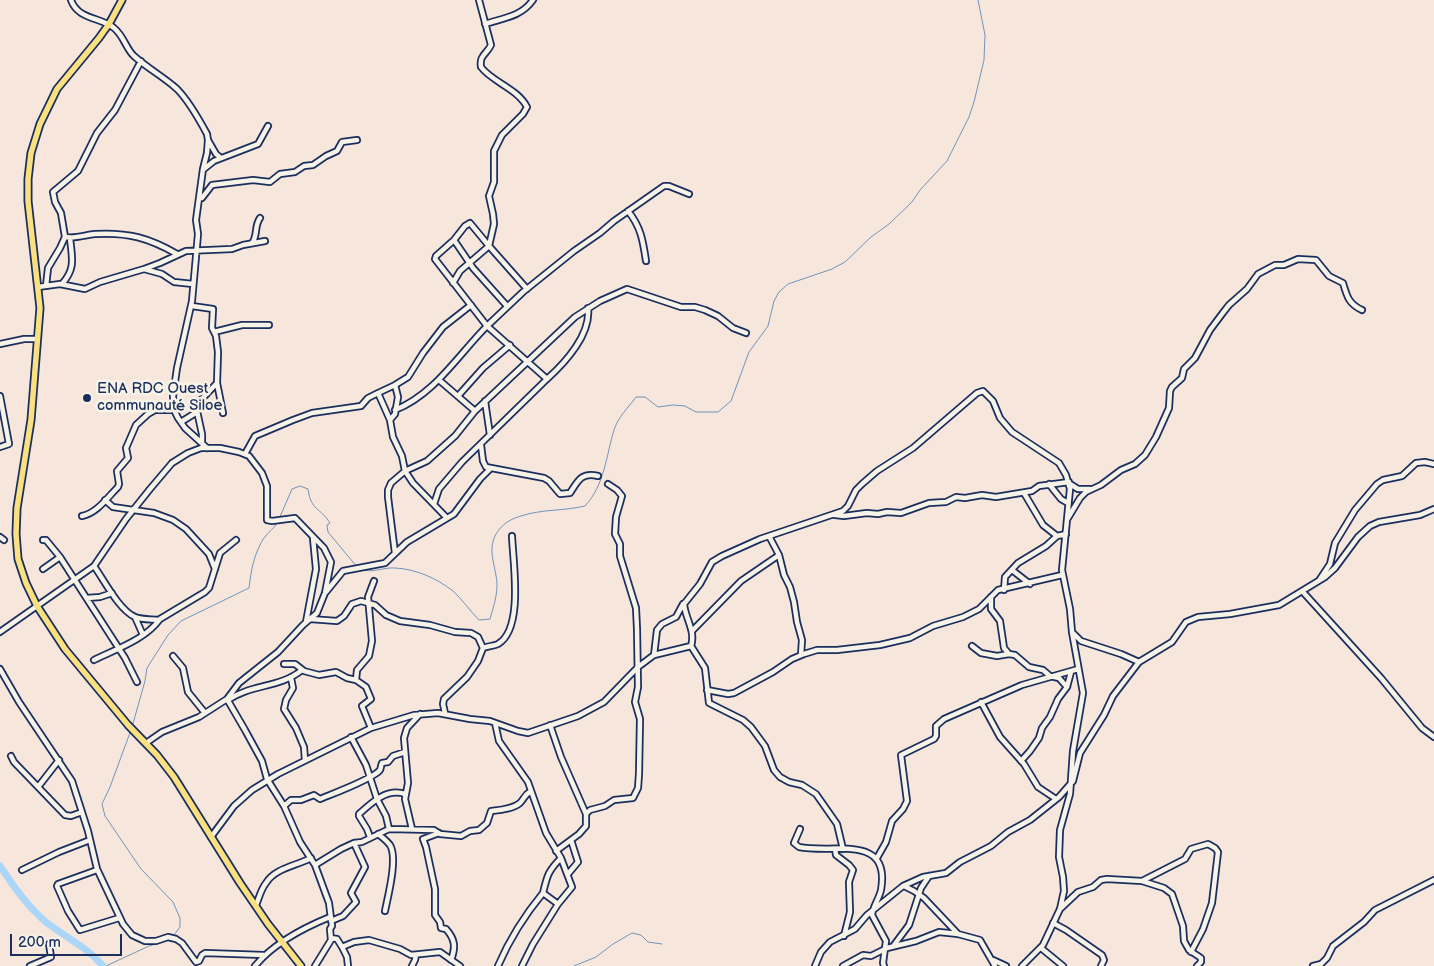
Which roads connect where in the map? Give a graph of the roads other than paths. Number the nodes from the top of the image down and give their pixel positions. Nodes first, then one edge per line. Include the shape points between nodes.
1 (72, 0) edge
2 (122, 0) edge
3 (479, 0) edge
4 (534, 0) edge
5 (109, 24) junction
6 (485, 24) junction
7 (141, 61) junction
8 (268, 126) dead end
9 (208, 140) junction
10 (357, 140) dead end
11 (221, 158) junction
12 (203, 170) junction
13 (689, 194) dead end
14 (200, 200) junction
15 (628, 211) junction
16 (260, 218) dead end
17 (67, 238) junction
18 (454, 240) junction
19 (265, 241) dead end
20 (252, 243) junction
21 (489, 246) junction
22 (197, 251) junction
23 (177, 254) junction
24 (646, 261) dead end
25 (470, 262) junction
26 (144, 268) junction
27 (62, 284) junction
28 (192, 284) junction
29 (453, 284) junction
30 (46, 286) junction
31 (38, 287) junction
32 (527, 289) junction
33 (471, 305) junction
34 (192, 306) junction
35 (507, 306) junction
36 (588, 308) junction
37 (1362, 310) dead end
38 (269, 325) dead end
39 (487, 326) junction
40 (214, 332) junction
41 (746, 333) dead end
42 (38, 339) junction
43 (0, 344) edge
44 (510, 345) junction
45 (528, 361) junction
46 (548, 378) junction
47 (439, 380) junction
48 (218, 383) junction
49 (395, 385) junction
50 (378, 393) junction
51 (0, 396) edge
52 (458, 396) junction
53 (485, 401) junction
54 (174, 410) junction
55 (396, 410) junction
56 (198, 411) junction
57 (475, 411) junction
58 (223, 413) dead end
59 (390, 420) junction
60 (181, 422) junction
61 (490, 435) junction
62 (202, 443) junction
63 (481, 445) junction
64 (0, 446) edge
65 (207, 448) junction
66 (245, 454) junction
67 (1434, 464) edge
68 (490, 469) junction
69 (405, 471) junction
70 (598, 476) dead end
71 (1069, 483) junction
72 (608, 484) dead end
73 (1049, 484) junction
74 (1092, 489) junction
75 (1024, 493) junction
76 (106, 500) junction
77 (1068, 503) junction
78 (434, 504) junction
79 (134, 509) junction
80 (1434, 509) edge
81 (833, 515) junction
82 (82, 516) dead end
83 (447, 518) junction
84 (1067, 519) junction
85 (1066, 534) junction
86 (512, 536) dead end
87 (769, 536) junction
88 (1057, 536) junction
89 (313, 537) junction
90 (44, 540) dead end
91 (236, 540) dead end
92 (395, 553) junction
93 (779, 555) junction
94 (60, 557) junction
95 (94, 566) junction
96 (42, 569) dead end
97 (215, 569) junction
98 (1012, 570) junction
99 (1062, 575) junction
100 (75, 580) junction
101 (374, 581) dead end
102 (1030, 584) junction
103 (1316, 584) junction
104 (1004, 590) junction
105 (1303, 592) junction
106 (112, 593) junction
107 (325, 593) junction
108 (991, 595) junction
109 (87, 598) junction
110 (369, 603) junction
111 (684, 604) junction
112 (36, 606) junction
113 (135, 617) junction
114 (159, 620) junction
115 (308, 620) junction
116 (692, 631) junction
117 (0, 632) edge
118 (1072, 632) junction
119 (143, 634) junction
120 (691, 646) junction
121 (972, 646) dead end
122 (483, 648) junction
123 (119, 649) junction
124 (1009, 654) junction
125 (654, 655) junction
126 (802, 655) junction
127 (173, 656) dead end
128 (94, 660) dead end
129 (1139, 662) junction
130 (284, 664) dead end
131 (638, 667) junction
132 (0, 669) edge
133 (1078, 669) junction
134 (302, 670) junction
135 (1071, 672) junction
136 (1050, 676) junction
137 (291, 678) junction
138 (356, 680) junction
139 (137, 682) dead end
140 (1067, 687) junction
141 (707, 690) junction
142 (227, 700) junction
143 (981, 702) junction
144 (205, 713) junction
145 (445, 713) junction
146 (420, 714) junction
147 (495, 723) junction
148 (550, 725) junction
149 (371, 728) junction
150 (351, 737) junction
151 (1434, 737) edge
152 (146, 743) junction
153 (404, 752) junction
154 (12, 756) dead end
155 (59, 760) junction
156 (306, 760) junction
157 (1020, 761) junction
158 (370, 777) junction
159 (268, 779) junction
160 (1071, 783) junction
161 (38, 786) junction
162 (531, 791) junction
163 (405, 794) junction
164 (377, 799) junction
165 (1056, 799) junction
166 (284, 806) junction
167 (82, 812) junction
168 (586, 814) junction
169 (389, 829) junction
170 (412, 829) junction
171 (419, 829) junction
172 (800, 829) dead end
173 (439, 833) junction
174 (378, 834) junction
175 (211, 837) junction
176 (370, 837) junction
177 (90, 840) junction
178 (423, 840) junction
179 (571, 840) junction
180 (354, 843) junction
181 (835, 849) junction
182 (843, 849) junction
183 (556, 851) junction
184 (311, 858) junction
185 (561, 858) junction
186 (877, 858) junction
187 (315, 865) junction
188 (22, 870) dead end
189 (97, 870) junction
190 (568, 874) junction
191 (929, 876) junction
192 (1434, 880) edge
193 (1142, 881) junction
194 (904, 886) junction
195 (543, 893) junction
196 (919, 894) junction
197 (558, 904) junction
198 (256, 905) junction
199 (1059, 910) junction
200 (385, 911) dead end
201 (872, 911) junction
202 (119, 918) junction
203 (331, 919) junction
204 (1053, 923) junction
205 (958, 934) junction
206 (844, 936) junction
207 (331, 938) junction
208 (283, 942) junction
209 (49, 944) dead end
210 (894, 945) junction
211 (342, 947) junction
212 (886, 948) junction
213 (1040, 948) junction
214 (1192, 952) junction
215 (264, 955) junction
216 (416, 955) junction
217 (992, 959) junction
218 (451, 960) junction
219 (30, 966) edge
220 (255, 966) edge
221 (301, 966) edge
222 (315, 966) edge
223 (348, 966) edge
224 (412, 966) edge
225 (460, 966) edge
226 (498, 966) edge
227 (522, 966) edge
228 (815, 966) edge
229 (843, 966) edge
230 (884, 966) edge
231 (995, 966) edge
232 (1006, 966) edge
233 (1022, 966) edge
234 (1063, 966) edge
235 (1101, 966) edge
236 (1197, 966) edge
237 (1313, 966) edge
238 (1318, 966) edge

1 - 5 street via 76,10 85,16
2 - 5 main road
3 - 6 street
4 - 6 street via 516,14
5 - 7 street via 119,32 132,55
5 - 31 main road via 57,89 31,152 28,201
6 - 21 street via 491,45 482,54 481,67 507,86 527,107 502,135 494,151 494,182 489,196 494,224
7 - 9 street via 183,96
7 - 17 street via 115,110 96,133 77,173 53,192
8 - 11 street via 258,144
9 - 11 street
9 - 12 street
10 - 14 street via 342,142 337,151 313,165 280,174 270,182 248,180 212,185
11 - 12 street
12 - 14 street
13 - 15 street via 666,186
14 - 22 street via 196,220
15 - 24 street via 641,232
15 - 32 street
16 - 20 street
17 - 23 street via 97,234 132,235
17 - 27 street via 73,266
17 - 30 street via 48,268
18 - 21 street via 470,223
18 - 25 street
18 - 29 street via 435,258
19 - 20 street
20 - 22 street via 234,249
21 - 25 street
21 - 32 street
22 - 23 street
22 - 28 street
23 - 26 street
25 - 29 street
25 - 35 street
26 - 27 street via 85,289
26 - 28 street via 174,282
27 - 30 street
28 - 34 street
29 - 33 street
30 - 31 street
31 - 42 main road
32 - 35 street
33 - 39 street
33 - 49 street via 443,327 408,377
34 - 40 street via 213,309
34 - 54 street via 177,368
35 - 39 street
36 - 41 street via 627,290 680,307 705,310
36 - 45 street via 569,321
36 - 46 street via 588,320 582,336
37 - 74 street via 1349,301 1343,284 1330,276 1316,260 1298,259 1258,274 1222,314 1195,358 1184,369 1182,378 1172,387 1168,408 1145,455
38 - 40 street via 242,325
39 - 44 street
39 - 47 street
40 - 48 street
42 - 43 street
42 - 112 main road via 16,534 18,559
44 - 45 street
44 - 52 street
45 - 46 street
45 - 53 street
46 - 61 street
47 - 52 street
47 - 55 street via 411,403
48 - 56 street via 198,402
48 - 58 street
49 - 50 street
49 - 55 street
50 - 59 street
50 - 66 street via 361,406 310,413 261,433 253,439
51 - 64 street via 9,444
52 - 57 street
53 - 57 street
53 - 61 street
54 - 60 street
54 - 76 street via 155,410 136,425 126,448 128,458 117,471 118,486
55 - 59 street
56 - 60 street
56 - 62 street
57 - 69 street via 457,435 427,462
59 - 69 street
60 - 62 street
61 - 63 street
62 - 65 street
63 - 68 street via 484,465
63 - 78 street via 438,489
65 - 66 street via 228,448
65 - 79 street via 196,449 176,460
66 - 89 street via 265,480 267,520 295,518
67 - 103 street via 1416,463 1402,476 1377,484 1355,510 1335,543 1330,564
68 - 70 street via 544,478 564,494 570,494 584,476
68 - 83 street via 458,511
69 - 78 street
69 - 92 street via 388,490
71 - 73 street
71 - 74 street via 1078,489
71 - 77 street
71 - 81 street via 1059,463 1005,426 993,401 983,391 913,448 875,473 856,490 846,508
72 - 131 street via 622,496 616,517 616,534 636,608
73 - 75 street
73 - 77 street
74 - 84 street via 1080,498
75 - 81 street via 956,497 896,514
75 - 88 street via 1044,525
76 - 79 street via 113,507
76 - 82 street
77 - 84 street
78 - 83 street
79 - 95 street
79 - 97 street via 156,514 184,528 208,553
80 - 103 street via 1370,526 1333,570
81 - 87 street
83 - 92 street
84 - 85 street
85 - 88 street
85 - 99 street
86 - 122 street via 514,615 505,638 497,645
87 - 93 street
87 - 111 street via 714,560
88 - 98 street
89 - 107 street via 327,552 331,562
89 - 115 street via 316,569
90 - 94 street
91 - 97 street via 221,552
92 - 107 street via 385,563 346,569
93 - 116 street via 741,581
93 - 126 street via 794,602
94 - 96 street
94 - 100 street
95 - 100 street
95 - 106 street
97 - 114 street via 205,592
98 - 102 street
98 - 104 street via 1005,577
99 - 102 street
99 - 118 street
100 - 109 street
100 - 112 street
101 - 110 street
102 - 104 street
103 - 105 street
104 - 108 street
105 - 129 street via 1276,606 1196,618 1184,625 1168,645
105 - 151 street via 1422,728
106 - 109 street
106 - 113 street
107 - 115 street via 317,613
108 - 124 street via 991,609 1000,620 1004,648
108 - 126 street via 979,609 910,638 880,645 817,650
109 - 123 street
110 - 115 street via 355,602 337,621
110 - 122 street via 400,621 471,633 478,637
110 - 138 street via 372,641 369,656 356,670
111 - 116 street
111 - 125 street via 676,617 657,630
112 - 117 street
112 - 152 main road via 65,649
113 - 114 street
113 - 119 street
114 - 119 street via 155,627
115 - 142 street via 278,652 237,685
116 - 120 street
118 - 129 street via 1081,641
118 - 133 street
119 - 123 street
120 - 125 street
120 - 141 street via 705,668
121 - 124 street via 981,653
122 - 145 street via 467,677 444,699
123 - 128 street
123 - 139 street
124 - 136 street
125 - 131 street
126 - 141 street via 734,693
127 - 144 street via 183,668 188,692
129 - 160 street via 1112,696 1080,753
130 - 134 street via 295,664
131 - 148 street via 604,702
131 - 168 street via 635,702 640,719 638,788 633,798 614,800 605,806 592,808
132 - 155 street
133 - 135 street
133 - 160 street via 1082,699
134 - 137 street
134 - 138 street via 321,675 336,672
135 - 136 street
135 - 140 street
136 - 140 street via 1060,679
136 - 143 street
137 - 142 street via 239,693
137 - 156 street via 292,688 284,709 304,747
138 - 149 street via 366,687 371,699 362,705
140 - 157 street via 1036,742
141 - 182 street via 711,704 751,727 780,777 816,794 837,824
142 - 144 street
142 - 159 street via 262,761
143 - 157 street via 1000,737
143 - 186 street via 942,720 936,726 934,739 900,756 907,801 892,821
144 - 152 street via 162,732
145 - 146 street
145 - 147 street
146 - 149 street
146 - 153 street via 407,728
147 - 148 street via 525,733
147 - 162 street via 499,741 526,778
148 - 168 street
149 - 150 street
150 - 156 street
150 - 158 street
152 - 175 main road via 174,777
153 - 158 street via 382,763 380,770
153 - 163 street via 408,783
154 - 161 street
155 - 161 street
155 - 167 street via 72,781
156 - 159 street
157 - 165 street via 1038,787
158 - 164 street
158 - 166 street via 320,799 313,796 291,800
159 - 166 street
159 - 175 street via 238,802
160 - 165 street
160 - 199 street via 1060,830 1059,857 1064,891
161 - 167 street via 65,815
162 - 173 street via 519,803 492,811 487,823 479,830 461,836
162 - 183 street
163 - 164 street via 389,793
163 - 170 street
164 - 169 street
164 - 176 street via 359,816
165 - 191 street via 991,846 946,872
166 - 184 street
167 - 177 street
168 - 179 street via 586,826
169 - 170 street
169 - 174 street
170 - 171 street
171 - 173 street
171 - 178 street
172 - 181 street via 796,846
173 - 178 street
174 - 176 street
174 - 200 street via 389,844 392,859
175 - 198 main road
176 - 180 street
177 - 188 street
177 - 189 street
178 - 218 street via 435,889 435,915 440,928 446,929 453,938
179 - 183 street
179 - 190 street via 578,862
180 - 187 street
180 - 203 street via 365,867 351,893 356,903 343,916
181 - 182 street
181 - 206 street via 836,855 853,870 850,912
182 - 186 street via 867,852
183 - 185 street
184 - 187 street
184 - 198 street via 271,877
185 - 190 street
185 - 195 street via 549,870
186 - 201 street via 882,880 880,897
187 - 203 street
189 - 202 street
189 - 202 street via 58,884 68,911 80,930
190 - 197 street via 572,888
191 - 194 street
191 - 196 street
192 - 238 street via 1375,910 1333,946
193 - 199 street via 1100,880 1093,887 1078,892
193 - 214 street via 1172,894 1183,926 1184,941
193 - 214 street via 1185,859 1191,848 1207,844 1217,850 1212,903
194 - 196 street
194 - 201 street
195 - 197 street
195 - 226 street via 511,937
196 - 205 street
196 - 210 street via 912,919
197 - 227 street
198 - 208 main road
199 - 204 street
201 - 206 street
201 - 212 street via 872,917 885,938
202 - 215 street via 132,934 145,941 168,937 176,939 196,962 205,953
203 - 207 street
203 - 208 street
204 - 213 street
204 - 235 street via 1102,956
205 - 210 street via 939,932
205 - 217 street via 980,940
206 - 228 street via 825,947
207 - 211 street via 337,939
207 - 222 street
208 - 215 street
208 - 221 main road
209 - 219 street via 51,957
210 - 212 street
211 - 216 street via 369,940
211 - 223 street
212 - 229 street
212 - 230 street
213 - 233 street
213 - 234 street
214 - 236 street via 1201,958
215 - 220 street
216 - 218 street via 437,952
216 - 224 street
217 - 231 street
217 - 232 street
218 - 225 street
237 - 238 street

